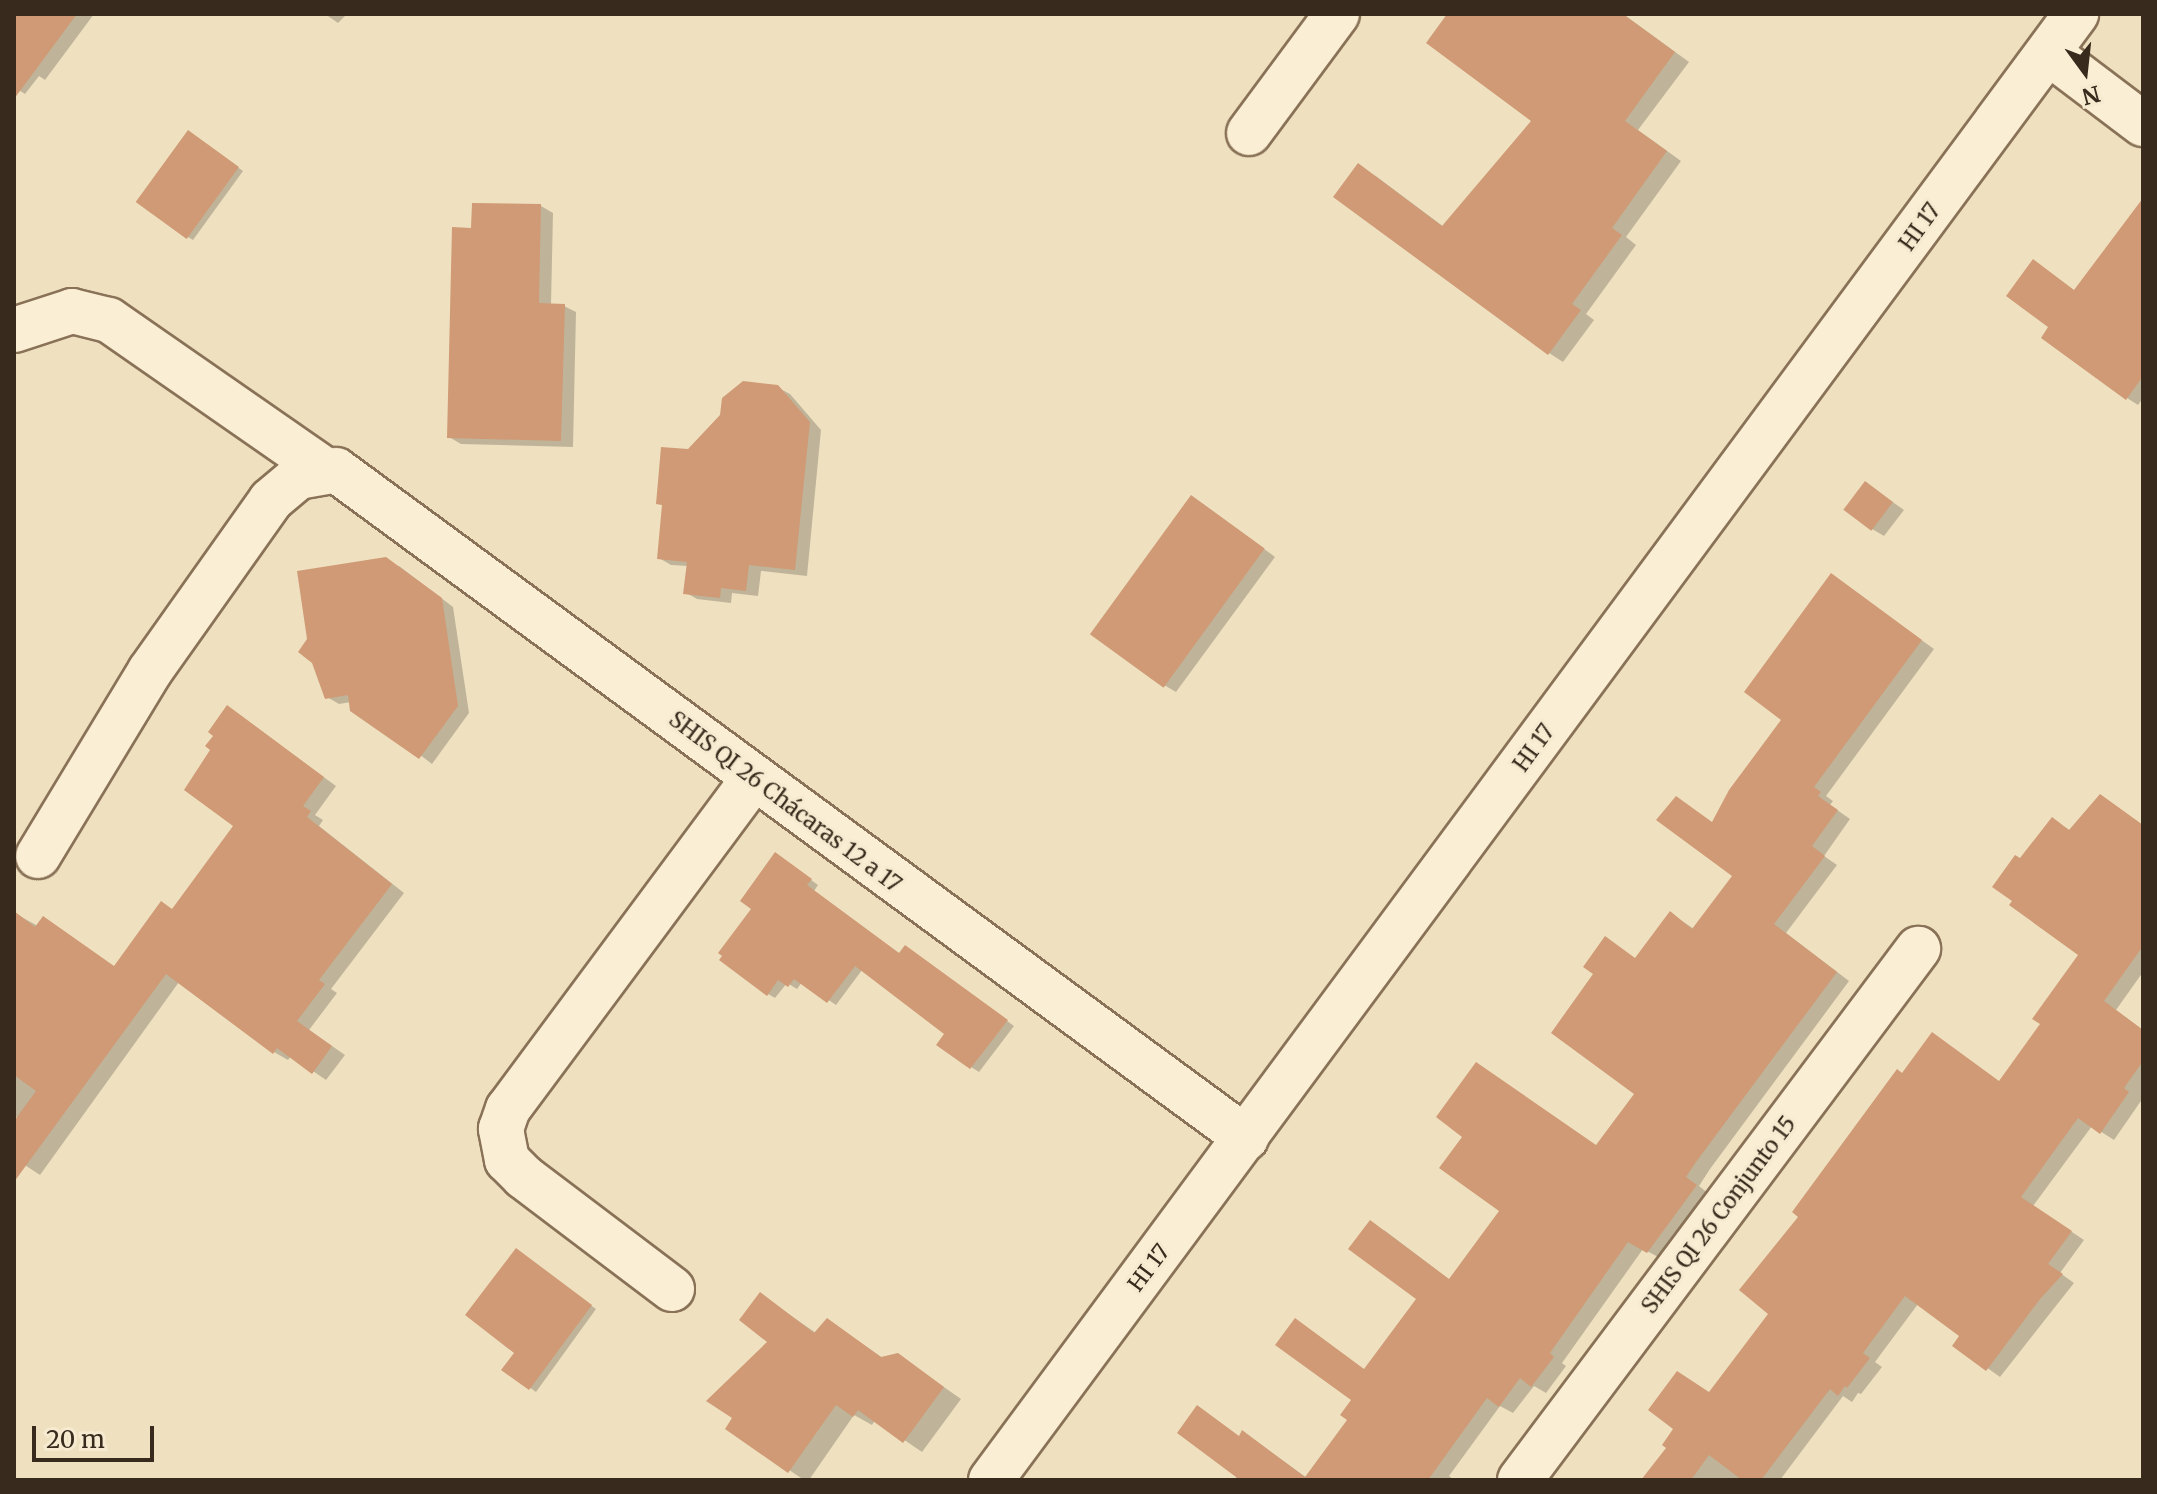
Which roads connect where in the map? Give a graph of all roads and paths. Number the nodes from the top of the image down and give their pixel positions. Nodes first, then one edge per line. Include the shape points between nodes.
1 (1337, 14) edge
2 (2076, 14) edge
3 (2049, 53) junction
4 (2143, 124) edge
5 (1249, 133) dead end
6 (14, 330) edge
7 (325, 470) junction
8 (754, 778) junction
9 (38, 856) dead end
10 (1918, 949) dead end
11 (1246, 1138) junction
12 (672, 1289) dead end
13 (991, 1480) edge
14 (1520, 1480) edge

1 - 5 street
2 - 3 street, HI 17
3 - 4 street
3 - 11 street, HI 17
6 - 7 street, SHIS QI 26 Chácaras 12 a 17 via 72,311 109,320
7 - 8 street, SHIS QI 26 Chácaras 12 a 17 via 343,472
7 - 9 street via 298,477 271,500 150,671
8 - 11 street, SHIS QI 26 Chácaras 12 a 17
8 - 12 street via 508,1109 501,1129 507,1160 524,1177
10 - 14 street, SHIS QI 26 Conjunto 15
11 - 13 street, HI 17

